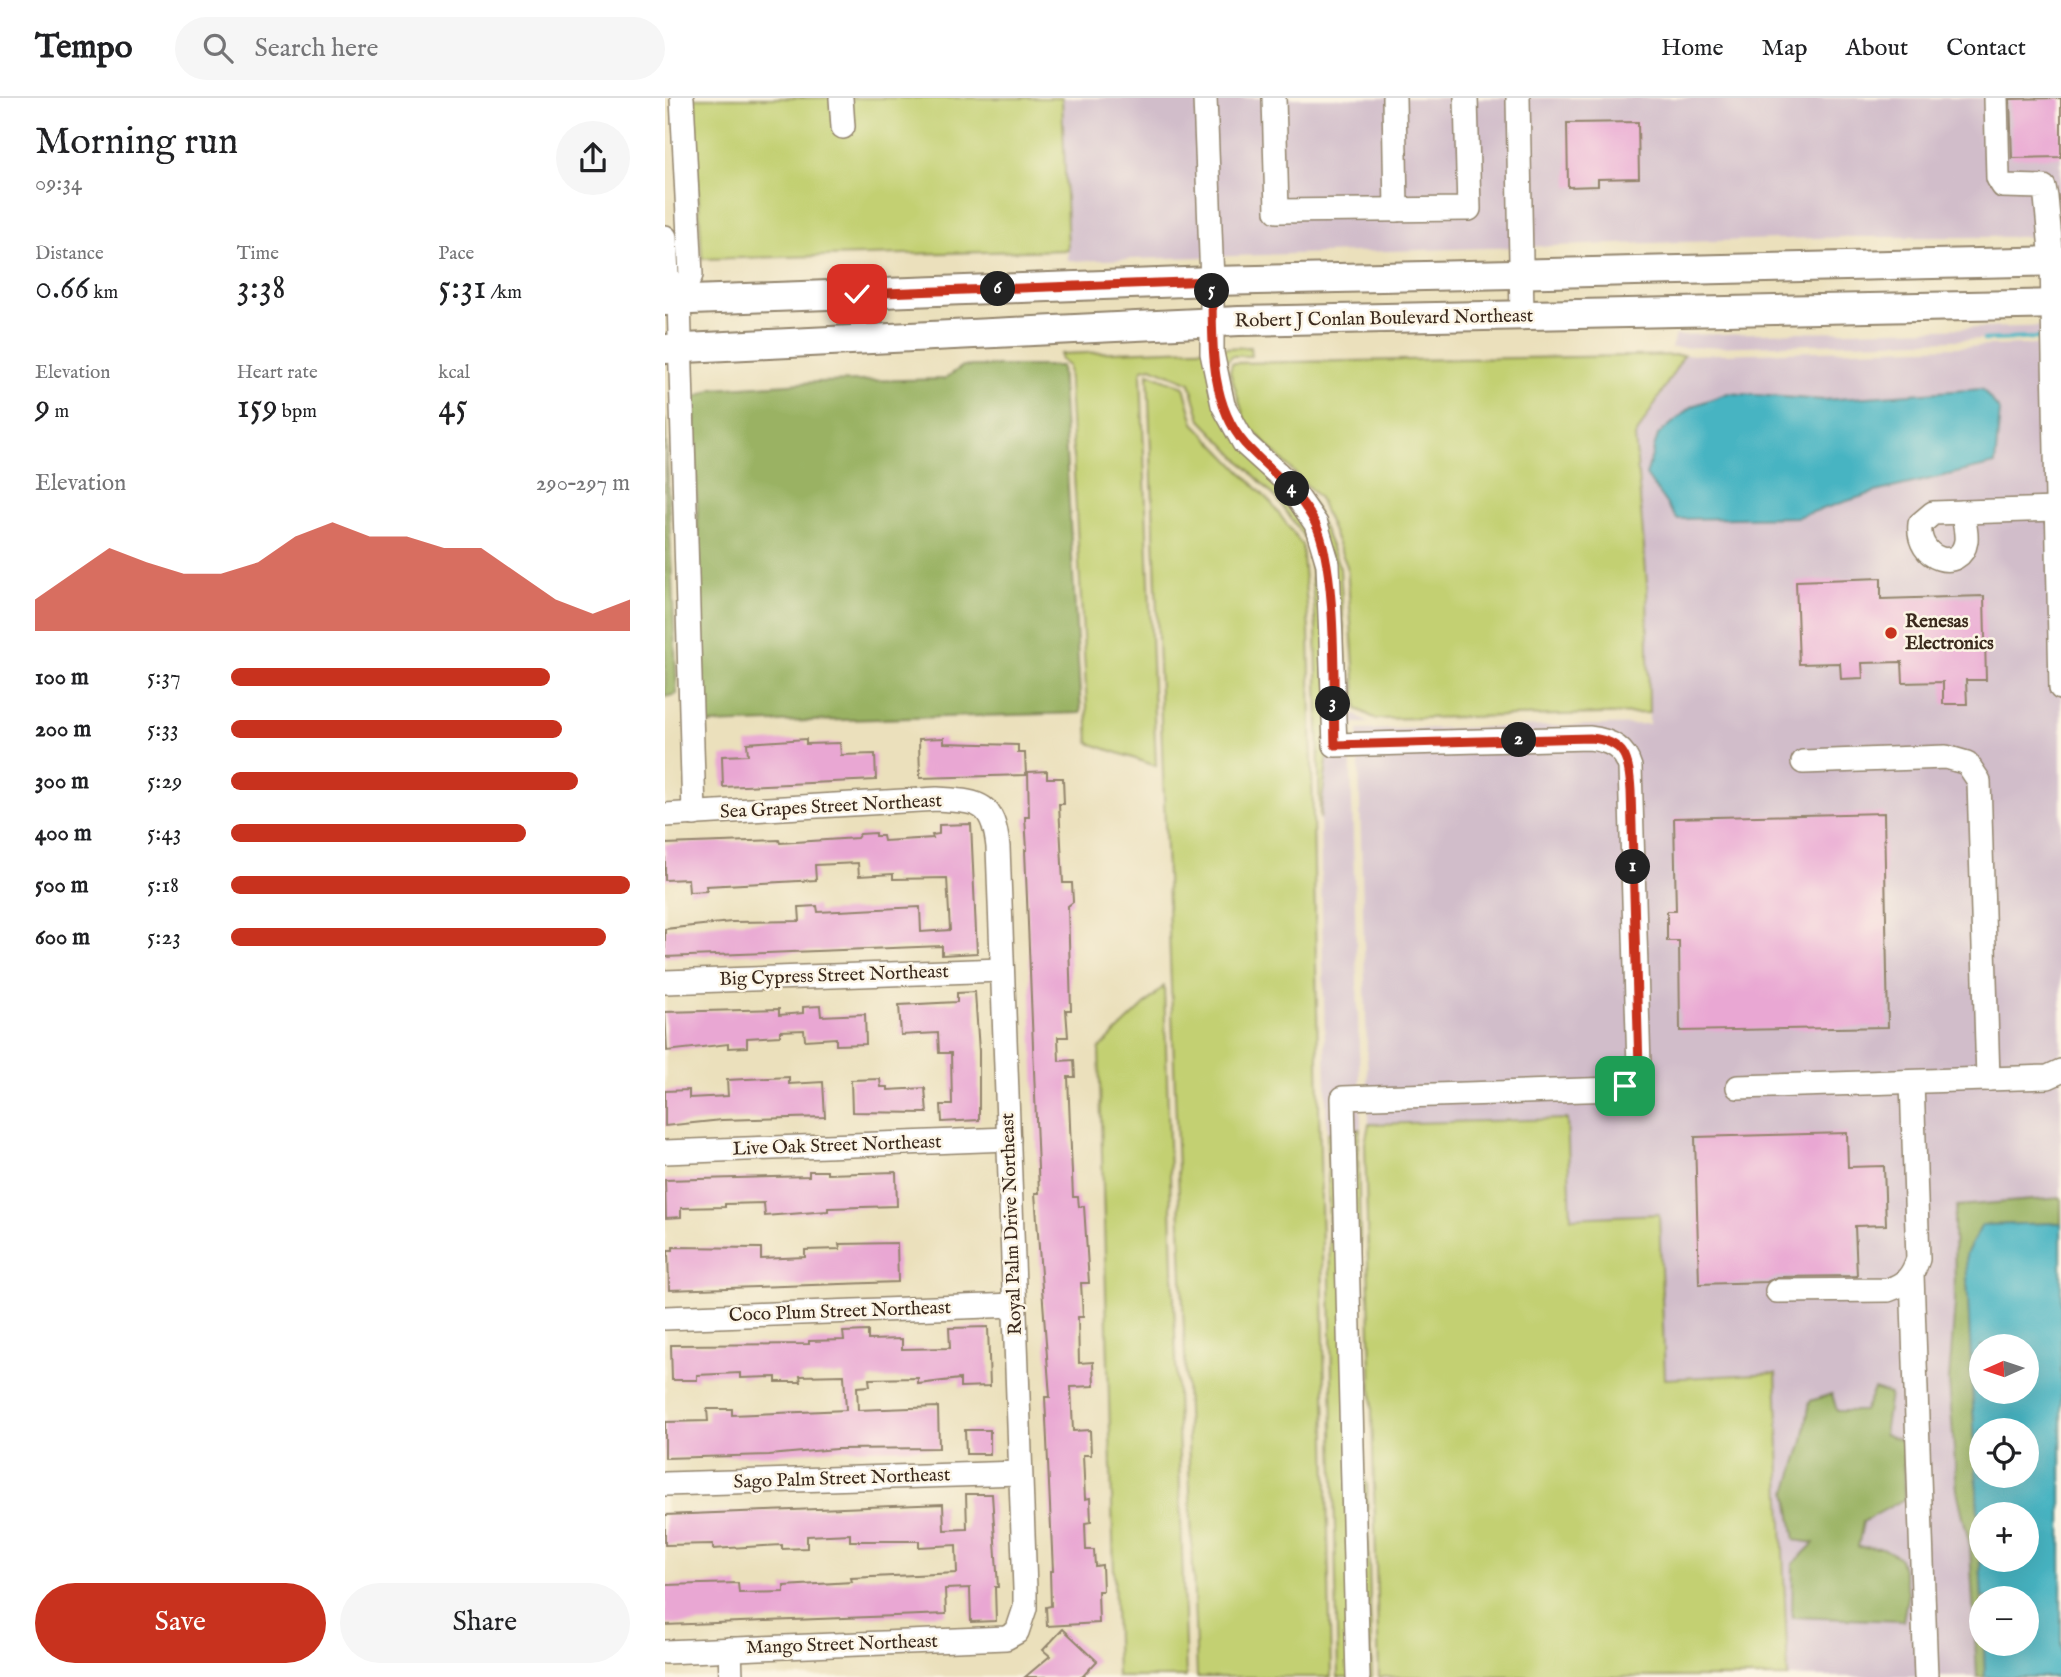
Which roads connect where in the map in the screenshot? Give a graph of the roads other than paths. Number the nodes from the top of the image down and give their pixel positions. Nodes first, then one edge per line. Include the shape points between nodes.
1 (682, 98) edge
2 (841, 98) edge
3 (1205, 98) edge
4 (1274, 98) edge
5 (1394, 98) edge
6 (1467, 98) edge
7 (1518, 98) edge
8 (1996, 98) edge
9 (843, 127) dead end
10 (675, 152) edge
11 (2053, 187) edge
12 (1396, 210) junction
13 (665, 237) edge
14 (2057, 261) edge
15 (1523, 274) junction
16 (1212, 281) junction
17 (672, 301) edge
18 (2057, 304) edge
19 (1522, 316) junction
20 (1213, 322) junction
21 (672, 349) edge
22 (2056, 509) junction
23 (1962, 512) dead end
24 (2059, 580) edge
25 (2061, 688) edge
26 (1803, 762) dead end
27 (695, 814) junction
28 (665, 815) edge
29 (993, 815) joint
30 (1002, 971) junction
31 (665, 982) edge
32 (2061, 1071) edge
33 (1988, 1079) junction
34 (1912, 1082) junction
35 (1738, 1087) dead end
36 (1009, 1139) junction
37 (665, 1152) edge
38 (1912, 1275) junction
39 (1777, 1291) dead end
40 (1016, 1305) junction
41 (665, 1318) edge
42 (1020, 1473) junction
43 (665, 1485) edge
44 (1017, 1632) joint
45 (730, 1649) junction
46 (665, 1652) edge
47 (731, 1677) edge
48 (1358, 1677) edge
49 (1926, 1677) edge

1 - 10 street
2 - 9 street
3 - 16 street
4 - 12 street via 1277,211
5 - 12 street
6 - 12 street via 1469,209
7 - 15 street
8 - 11 street via 1997,178 2003,186
10 - 17 street via 691,275
11 - 14 street
13 - 17 street
14 - 15 main road
14 - 18 street
15 - 16 main road
15 - 19 street
16 - 17 main road
16 - 20 street
17 - 21 street
18 - 19 main road, Robert J Conlan Boulevard Northeast
18 - 22 street
19 - 20 main road, Robert J Conlan Boulevard Northeast
20 - 21 main road, Robert J Conlan Boulevard Northeast
20 - 48 street via 1212,354 1223,405 1244,443 1287,482 1316,524 1328,564 1335,745 1590,738 1618,747 1630,766 1639,1068 1632,1081 1615,1089 1343,1098
21 - 27 street
22 - 23 street
22 - 24 street
24 - 25 street
26 - 33 street via 1946,757 1967,763 1979,781
27 - 28 street, Sea Grapes Street Northeast
27 - 29 street, Sea Grapes Street Northeast via 937,799 983,806
29 - 30 street, Royal Palm Drive Northeast
30 - 31 street, Big Cypress Street Northeast
30 - 36 street, Royal Palm Drive Northeast
32 - 33 street via 2048,1077
33 - 34 street
34 - 35 street
34 - 38 street via 1917,1259
36 - 37 street, Live Oak Street Northeast
36 - 40 street, Royal Palm Drive Northeast
38 - 39 street via 1888,1290
38 - 49 street
40 - 41 street, Coco Plum Street Northeast
40 - 42 street, Royal Palm Drive Northeast
42 - 43 street, Sago Palm Street Northeast
42 - 44 street, Royal Palm Drive Northeast via 1025,1608
44 - 45 street, Mango Street Northeast via 1006,1639 985,1641
45 - 46 street, Mango Street Northeast
45 - 47 street

